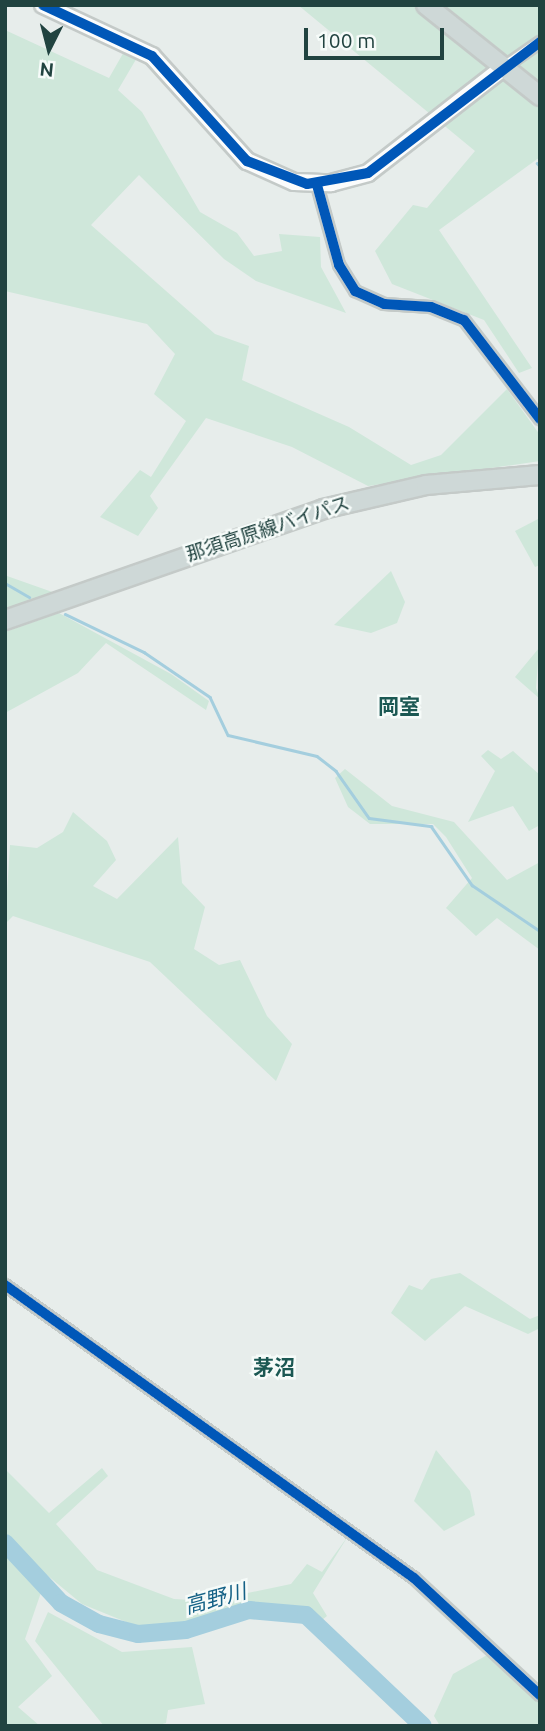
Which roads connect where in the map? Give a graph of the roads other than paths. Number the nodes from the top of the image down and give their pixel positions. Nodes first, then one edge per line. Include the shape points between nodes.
1 (43, 5) edge
2 (426, 5) edge
3 (540, 42) edge
4 (504, 67) junction
5 (540, 96) edge
6 (317, 184) junction
7 (540, 419) edge
8 (540, 475) edge
9 (5, 621) edge
10 (5, 1285) edge
11 (540, 1695) edge

1 - 6 street via 152,56 257,168
2 - 4 main road
3 - 4 street
4 - 5 main road
4 - 6 street via 368,173
6 - 7 street via 339,265 355,291 384,304 430,307 464,320
8 - 9 main road, 那須高原線バイパス via 426,485 323,509
10 - 11 street via 414,1578

